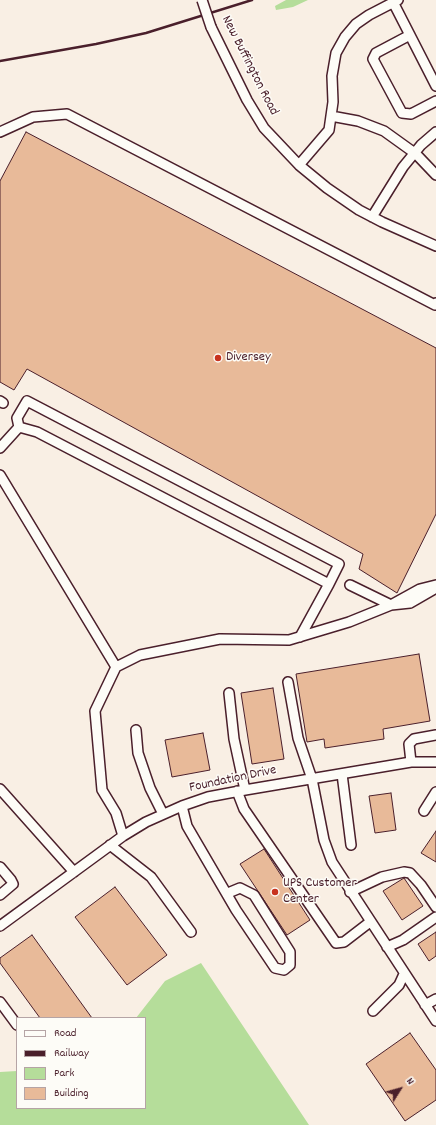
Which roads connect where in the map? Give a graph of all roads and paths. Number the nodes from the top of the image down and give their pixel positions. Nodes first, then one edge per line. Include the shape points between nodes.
1 (202, 0) edge
2 (395, 1) edge
3 (410, 35) junction
4 (436, 86) edge
5 (436, 101) edge
6 (331, 116) junction
7 (0, 132) edge
8 (436, 132) edge
9 (415, 153) junction
10 (299, 165) junction
11 (436, 175) edge
12 (372, 217) junction
13 (436, 246) edge
14 (436, 305) edge
15 (19, 427) junction
16 (0, 448) edge
17 (0, 476) edge
18 (329, 584) junction
19 (350, 585) dead end
20 (436, 585) edge
21 (436, 588) edge
22 (391, 605) junction
23 (300, 637) junction
24 (116, 667) junction
25 (288, 682) dead end
26 (228, 693) dead end
27 (136, 730) dead end
28 (436, 735) edge
29 (411, 762) junction
30 (436, 762) edge
31 (342, 774) junction
32 (312, 779) junction
33 (0, 789) edge
34 (241, 790) junction
35 (436, 792) edge
36 (182, 806) junction
37 (424, 811) dead end
38 (163, 814) junction
39 (123, 836) junction
40 (110, 845) junction
41 (351, 845) dead end
42 (0, 867) edge
43 (74, 872) junction
44 (350, 892) junction
45 (228, 893) junction
46 (0, 894) edge
47 (436, 907) edge
48 (436, 917) edge
49 (370, 922) junction
50 (0, 926) edge
51 (191, 932) dead end
52 (387, 947) junction
53 (404, 974) junction
54 (436, 998) edge
55 (0, 1002) edge
56 (425, 1005) junction
57 (373, 1011) dead end
58 (436, 1021) edge
59 (16, 1024) edge

1 - 10 street, New Buffington Road, bridge via 211,26 247,100 264,128
2 - 3 street
2 - 6 street via 369,14 356,24 336,53 332,76
3 - 4 street
3 - 5 street via 376,53 373,59 402,113 411,114
6 - 9 street via 358,121 384,131
6 - 10 street via 329,130
7 - 14 street via 33,117 67,114
8 - 9 street
9 - 11 street
9 - 12 street via 403,167
10 - 12 street, New Buffington Road via 327,188
12 - 13 street, New Buffington Road
15 - 16 street
15 - 18 street via 37,432
15 - 18 street via 17,418 27,401 339,564
17 - 24 street
18 - 23 street
19 - 22 street
20 - 22 street via 420,589
21 - 22 street via 410,603
22 - 23 street via 349,622
23 - 24 street via 289,640 220,639 140,655
24 - 39 street via 95,711 102,790 116,813
25 - 32 street via 298,738
26 - 34 street
27 - 38 street via 138,753 150,788
28 - 29 street via 414,739 409,744
29 - 30 street, Foundation Drive
29 - 31 street, Foundation Drive
31 - 32 street, Foundation Drive
31 - 41 street
32 - 34 street, Foundation Drive
32 - 44 street via 324,840 332,862
33 - 43 street
34 - 36 street, Foundation Drive
34 - 49 street via 244,809 336,943 344,942
35 - 37 street
36 - 38 street, Foundation Drive
36 - 45 street via 187,826
38 - 39 street, Foundation Drive
39 - 40 street, Foundation Drive
40 - 43 street, Foundation Drive
40 - 51 street via 151,878
42 - 46 street via 13,884
43 - 50 street, Foundation Drive
44 - 47 street via 377,879 404,872 410,874 421,885
44 - 49 street
45 - 45 street via 236,910 275,968 284,970 290,965 290,952 254,895 240,888
48 - 52 street via 403,940
49 - 52 street
52 - 53 street
53 - 56 street
53 - 57 street via 399,986
54 - 56 street
55 - 59 street
56 - 58 street

